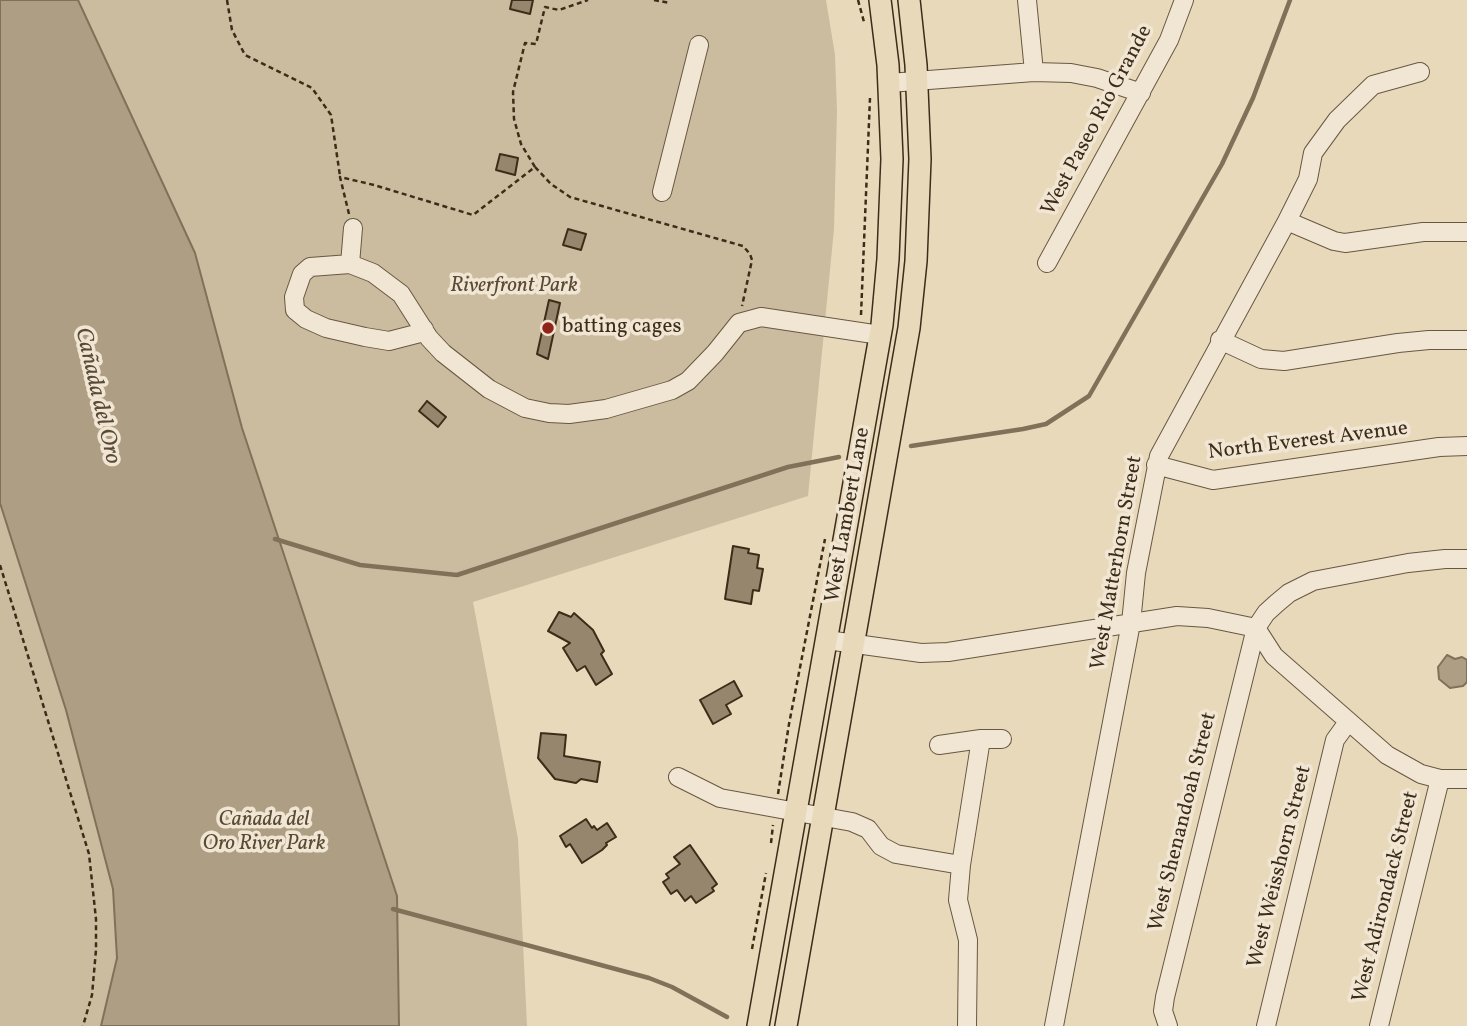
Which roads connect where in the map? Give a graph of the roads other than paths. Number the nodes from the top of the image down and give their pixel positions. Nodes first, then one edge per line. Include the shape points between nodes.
1 (880, 0) edge
2 (909, 0) edge
3 (1027, 0) edge
4 (1184, 0) edge
5 (699, 46) dead end
6 (1034, 72) junction
7 (1420, 72) dead end
8 (917, 82) junction
9 (889, 83) junction
10 (1140, 93) junction
11 (662, 192) dead end
12 (1287, 221) junction
13 (354, 228) road end
14 (1467, 232) edge
15 (1047, 262) dead end
16 (350, 264) junction
17 (424, 330) junction
18 (880, 335) junction
19 (1220, 340) junction
20 (1467, 340) edge
21 (1467, 446) edge
22 (1156, 465) junction
23 (1467, 559) edge
24 (1130, 623) junction
25 (1256, 628) junction
26 (827, 640) junction
27 (855, 645) junction
28 (1348, 722) junction
29 (1002, 738) dead end
30 (981, 739) junction
31 (939, 745) dead end
32 (678, 777) dead end
33 (1440, 779) junction
34 (1467, 779) edge
35 (795, 813) junction
36 (823, 818) junction
37 (961, 865) junction
38 (758, 1026) edge
39 (786, 1026) edge
40 (967, 1026) edge
41 (1054, 1026) edge
42 (1168, 1026) edge
43 (1266, 1026) edge
44 (1379, 1026) edge

1 - 9 main road, West Lambert Lane
2 - 8 main road, West Lambert Lane
3 - 6 street
4 - 10 street, West Paseo Rio Grande via 1169,40
5 - 11 street
6 - 8 street
6 - 10 street via 1084,75
7 - 12 street, West Matterhorn Street via 1373,85 1337,120 1314,153 1308,179
8 - 9 street
8 - 27 main road, West Lambert Lane via 920,159 912,306
9 - 18 main road, West Lambert Lane via 891,206
10 - 15 street, West Paseo Rio Grande
12 - 14 street via 1345,243 1423,232
12 - 19 street, West Matterhorn Street
13 - 16 street
16 - 17 street via 373,273 401,294
16 - 17 street via 310,267 302,274 295,310 326,328 389,341
17 - 18 street via 443,353 489,389 525,408 569,414 606,409 672,390 688,381 739,323 761,317
18 - 26 main road, West Lambert Lane
19 - 20 street via 1272,361 1409,342
19 - 22 street, West Matterhorn Street
21 - 22 street, North Everest Avenue via 1213,480
22 - 24 street, West Matterhorn Street
23 - 25 street via 1313,581 1283,598
24 - 25 street via 1191,616
24 - 27 street via 948,652
24 - 41 street, West Matterhorn Street
25 - 28 street via 1274,656
25 - 42 street, West Shenandoah Street via 1165,998
26 - 27 street
26 - 35 main road, West Lambert Lane
27 - 36 main road, West Lambert Lane
28 - 33 street via 1404,766
28 - 43 street, West Weisshorn Street via 1335,740
29 - 30 street
30 - 31 street
30 - 37 street
32 - 35 street via 720,798
33 - 34 street
33 - 44 street, West Adirondack Street
35 - 36 street
35 - 38 main road, West Lambert Lane
36 - 37 street via 862,825 896,855
36 - 39 main road, West Lambert Lane
37 - 40 street via 957,891 968,940

